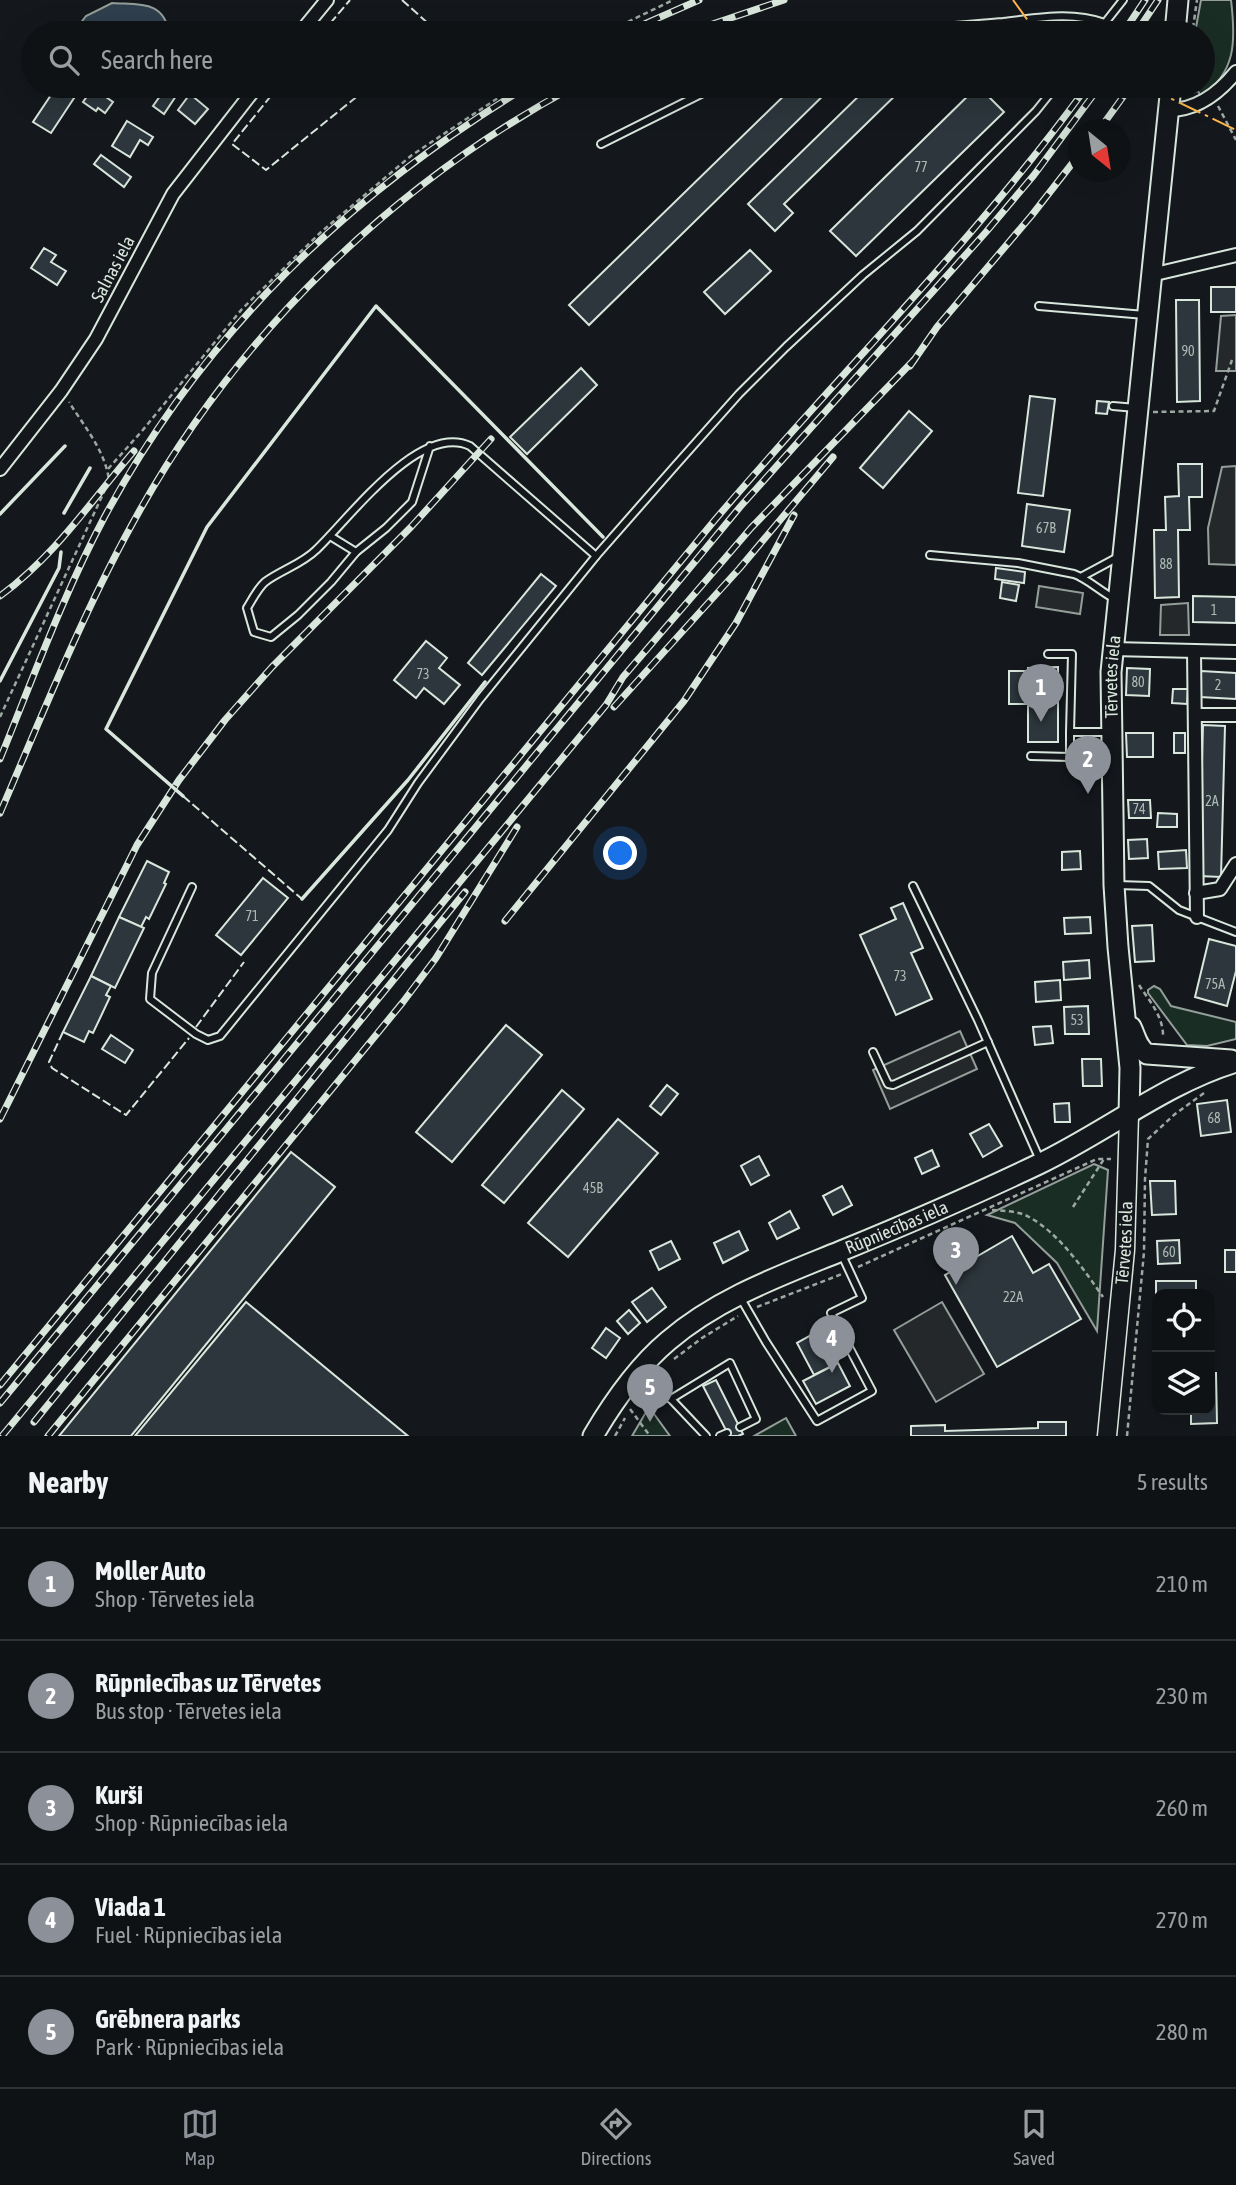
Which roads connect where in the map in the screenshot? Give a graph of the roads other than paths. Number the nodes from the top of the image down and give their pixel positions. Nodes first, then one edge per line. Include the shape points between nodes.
1 (327, 0) edge
2 (1123, 0) edge
3 (1178, 0) edge
4 (310, 21) edge
5 (994, 21) edge
6 (1096, 21) edge
7 (1107, 21) edge
8 (1176, 21) edge
9 (1236, 72) edge
10 (1215, 94) edge
11 (248, 98) edge
12 (693, 98) edge
13 (1046, 98) edge
14 (1170, 98) edge
15 (1208, 98) edge
16 (1169, 110) junction
17 (601, 144) dead end
18 (1236, 255) edge
19 (1151, 275) junction
20 (1038, 306) dead end
21 (1147, 316) junction
22 (1113, 406) dead end
23 (1145, 410) junction
24 (430, 446) junction
25 (0, 469) edge
26 (330, 536) junction
27 (356, 552) junction
28 (930, 555) dead end
29 (1122, 555) junction
30 (596, 556) junction
31 (1081, 577) junction
32 (1116, 600) junction
33 (1113, 649) junction
34 (1194, 651) junction
35 (1236, 652) edge
36 (1048, 653) dead end
37 (1195, 715) junction
38 (1236, 715) edge
39 (1070, 732) junction
40 (1111, 732) junction
41 (1031, 756) dead end
42 (1236, 864) edge
43 (1114, 885) junction
44 (913, 886) dead end
45 (192, 887) dead end
46 (1196, 893) junction
47 (1197, 917) junction
48 (1236, 932) edge
49 (1125, 1016) junction
50 (988, 1042) junction
51 (873, 1052) dead end
52 (1236, 1061) edge
53 (1129, 1115) junction
54 (1041, 1163) junction
55 (840, 1251) junction
56 (739, 1294) junction
57 (635, 1375) junction
58 (671, 1399) junction
59 (740, 1427) dead end
60 (593, 1436) edge
61 (706, 1436) edge
62 (1107, 1436) edge

1 - 4 street
2 - 7 lane
3 - 8 main road
5 - 6 lane via 1053,15
9 - 10 street
11 - 25 street, Salnas iela via 173,194 96,339
12 - 17 lane
13 - 30 lane via 917,231 863,275 739,394
14 - 16 main road, Tērvetes iela
15 - 16 street
16 - 19 main road, Tērvetes iela
18 - 19 street
19 - 21 main road, Tērvetes iela
20 - 21 lane
21 - 23 main road, Tērvetes iela
22 - 23 lane
23 - 29 main road, Tērvetes iela
24 - 26 lane via 407,460
24 - 27 lane via 412,502
24 - 30 lane via 461,442 470,446
26 - 27 lane
26 - 27 lane via 313,553 263,583 247,608 254,632 271,637 298,615
28 - 31 lane via 1018,563
29 - 31 lane
29 - 32 main road, Tērvetes iela
30 - 45 lane via 480,699 388,831 220,1036 208,1040 150,999 152,973
31 - 32 lane
32 - 33 main road, Tērvetes iela
33 - 34 street
33 - 40 main road, Tērvetes iela
34 - 35 street
34 - 37 street
36 - 39 lane via 1072,654
37 - 38 street
37 - 46 street
39 - 40 lane
39 - 41 lane via 1070,757
40 - 43 main road, Tērvetes iela
42 - 46 street via 1220,889
43 - 47 lane via 1149,886 1179,910
43 - 49 main road, Tērvetes iela
44 - 50 lane
46 - 47 street
47 - 48 lane
49 - 52 main road via 1136,1042 1147,1054
49 - 53 main road, Tērvetes iela
50 - 51 lane via 893,1085 888,1084
50 - 54 lane
52 - 53 main road, Rūpniecības iela
53 - 54 main road, Rūpniecības iela
53 - 62 main road, Tērvetes iela via 1124,1263
54 - 55 main road, Rūpniecības iela
55 - 56 main road, Rūpniecības iela
55 - 56 lane via 862,1298 831,1312 872,1391 817,1421
56 - 57 main road, Rūpniecības iela via 669,1340
57 - 58 lane
57 - 60 main road, Rūpniecības iela
58 - 59 lane via 730,1363 757,1419
58 - 61 lane

